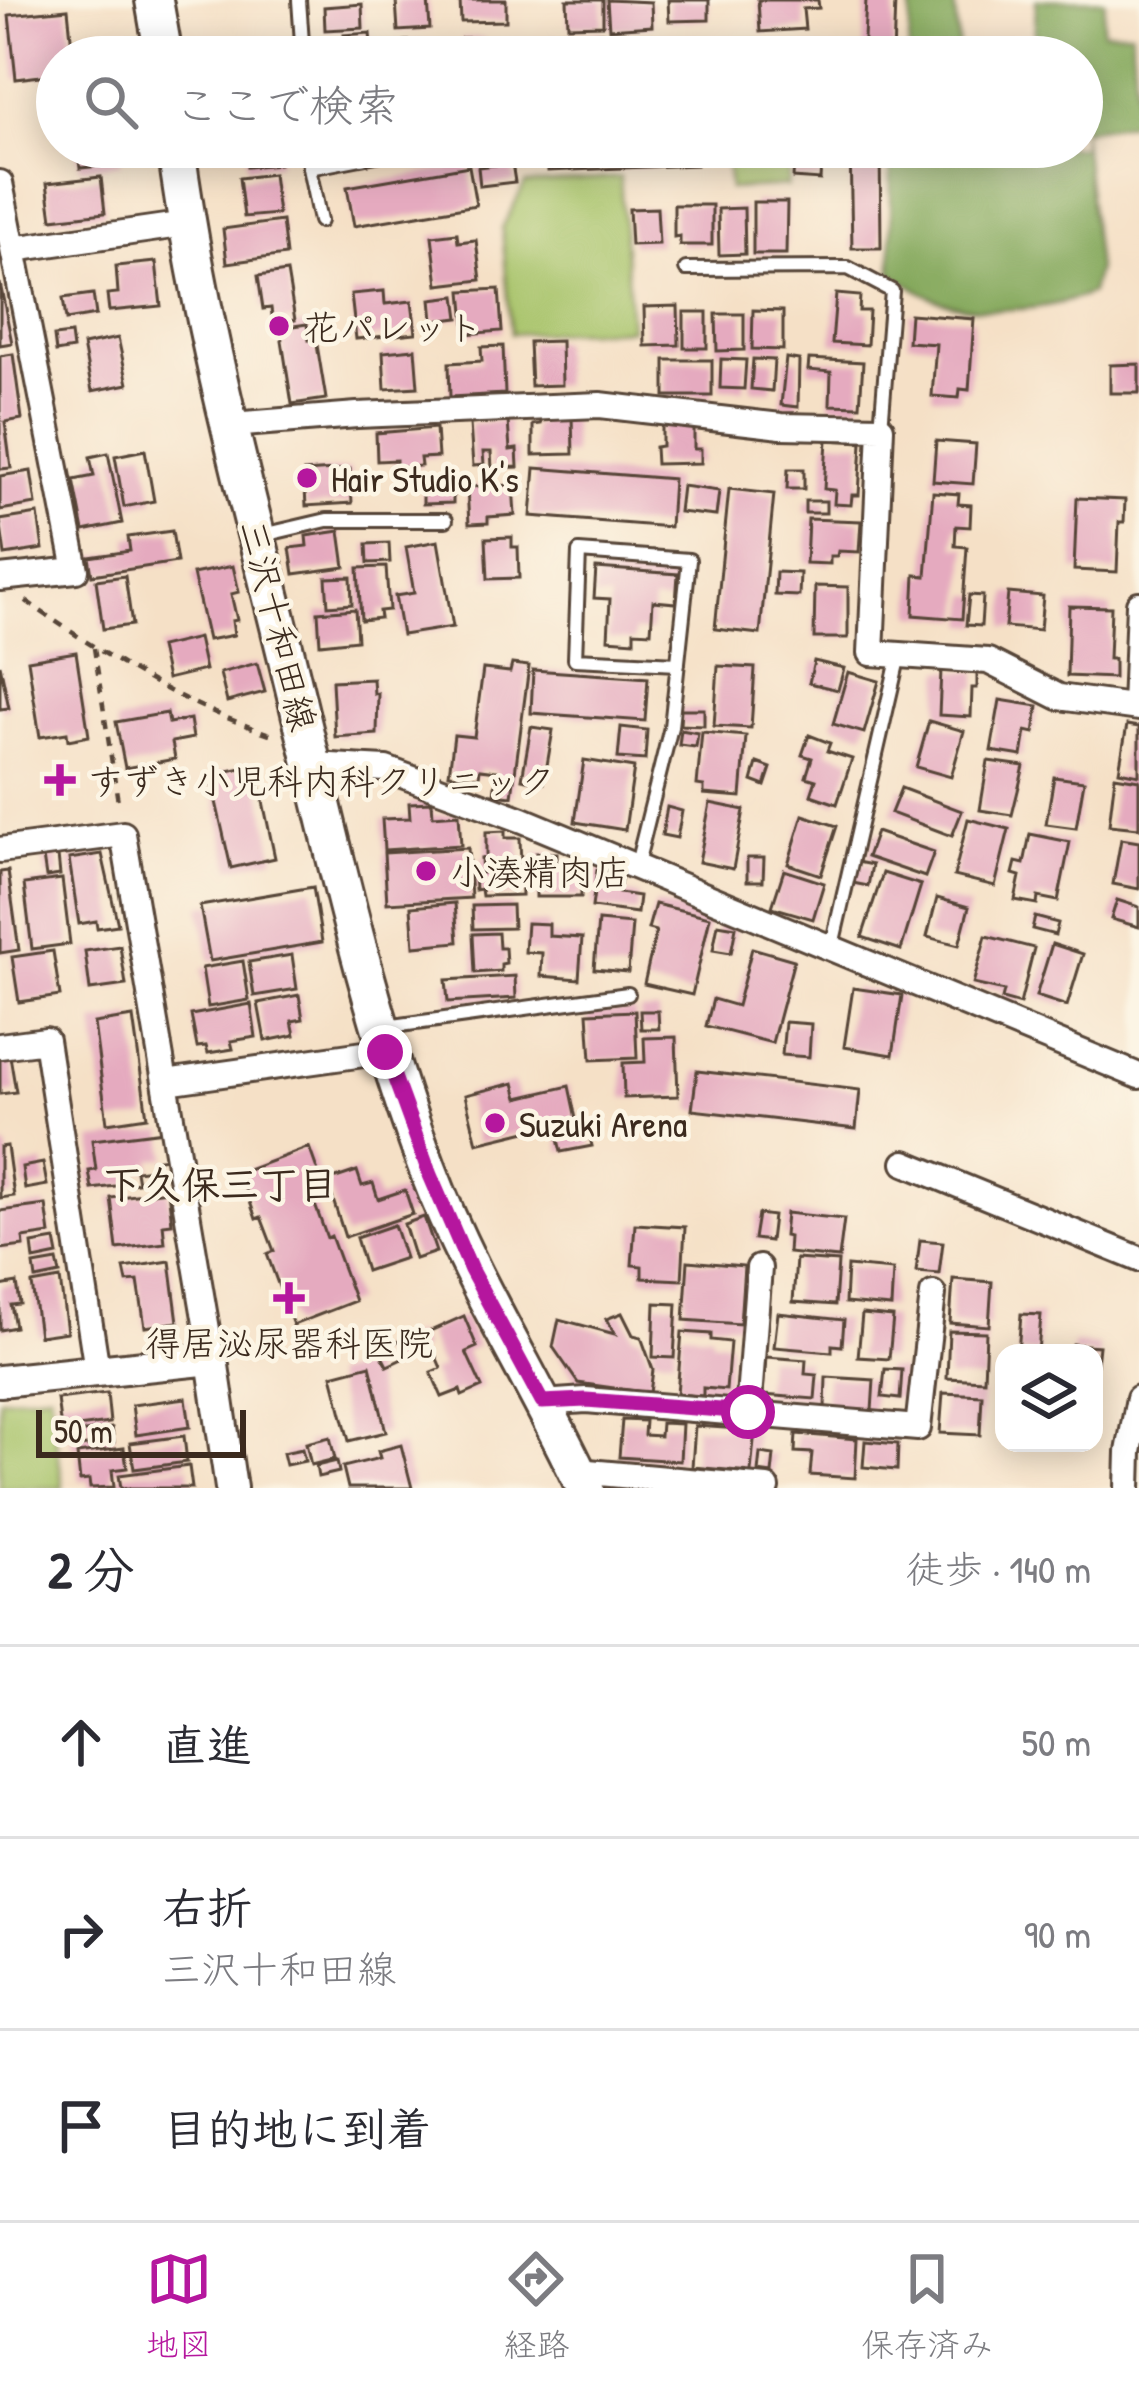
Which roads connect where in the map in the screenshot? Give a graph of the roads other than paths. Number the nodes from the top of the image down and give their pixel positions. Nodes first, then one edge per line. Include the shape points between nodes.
1 (154, 0) edge
2 (299, 0) edge
3 (160, 36) edge
4 (302, 36) edge
5 (179, 168) edge
6 (309, 168) edge
7 (0, 183) edge
8 (320, 221) dead end
9 (186, 224) junction
10 (14, 249) junction
11 (686, 269) dead end
12 (231, 425) junction
13 (881, 428) junction
14 (446, 520) dead end
15 (257, 536) junction
16 (9, 587) edge
17 (1139, 604) edge
18 (898, 655) junction
19 (678, 664) junction
20 (1137, 708) edge
21 (303, 754) junction
22 (0, 850) edge
23 (636, 868) junction
24 (831, 950) junction
25 (628, 994) dead end
26 (382, 1040) junction
27 (0, 1046) edge
28 (1139, 1076) edge
29 (166, 1082) junction
30 (905, 1163) dead end
31 (1139, 1259) edge
32 (759, 1268) dead end
33 (933, 1294) dead end
34 (212, 1359) junction
35 (97, 1370) junction
36 (0, 1381) edge
37 (1139, 1398) edge
38 (542, 1402) junction
39 (748, 1412) junction
40 (581, 1479) edge
41 (1132, 1486) edge
42 (231, 1488) edge
43 (767, 1488) edge

1 - 3 main road
2 - 4 lane
5 - 9 main road, 三沢十和田線
6 - 8 lane
7 - 10 street
9 - 10 street
9 - 12 main road, 三沢十和田線
10 - 16 street via 76,570
11 - 13 lane via 848,268 892,291
12 - 13 street via 600,406
12 - 15 main road, 三沢十和田線
13 - 18 street via 871,653
14 - 15 lane via 328,520
15 - 21 main road, 三沢十和田線
17 - 20 street
18 - 20 street via 988,661 1059,698
18 - 24 lane
19 - 19 lane via 575,659 579,552 689,560
19 - 23 lane
21 - 23 street via 386,770
21 - 26 main road, 三沢十和田線
22 - 29 street via 123,834
23 - 24 street
24 - 28 street
25 - 26 lane
26 - 29 street
26 - 38 main road, 三沢十和田線 via 471,1270
27 - 35 street via 46,1040
29 - 34 street
30 - 31 street
32 - 39 street
33 - 39 street via 918,1428
34 - 35 street
34 - 42 street
35 - 36 street
37 - 41 street
38 - 39 street
38 - 40 main road, 三沢十和田線
40 - 43 street

